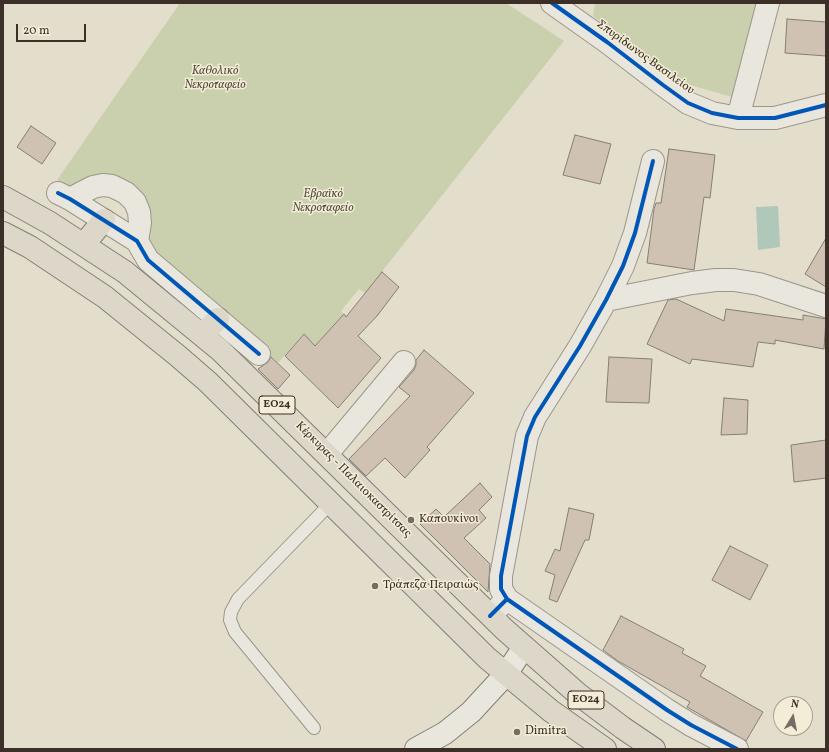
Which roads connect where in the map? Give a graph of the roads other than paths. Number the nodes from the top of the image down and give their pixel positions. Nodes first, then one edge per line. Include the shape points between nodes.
1 (552, 3) edge
2 (768, 3) edge
3 (826, 105) edge
4 (738, 118) junction
5 (653, 161) dead end
6 (3, 197) edge
7 (104, 220) junction
8 (3, 233) edge
9 (137, 241) junction
10 (84, 244) junction
11 (606, 300) junction
12 (826, 306) edge
13 (218, 319) junction
14 (202, 335) junction
15 (259, 354) dead end
16 (404, 362) dead end
17 (327, 454) junction
18 (332, 503) junction
19 (508, 599) junction
20 (490, 616) junction
21 (524, 647) junction
22 (506, 674) junction
23 (314, 728) dead end
24 (416, 749) edge
25 (605, 749) edge
26 (654, 749) edge
27 (737, 749) edge

1 - 4 street, Σπυρίδωνος Βασιλείου via 688,102 712,113
2 - 4 street
3 - 4 street, Σπυρίδωνος Βασιλείου via 775,118
5 - 11 street via 635,232 623,266
6 - 10 main road, Κέρκυρας - Παλαιοκαστρίτσας / ΕΟ24
7 - 9 street
7 - 9 street via 64,196 103,185 112,186 126,193 135,202 139,212
7 - 10 main road
8 - 18 main road, ΕΟ24 via 70,273 138,322 208,382
9 - 13 street via 148,260
10 - 14 main road, Κέρκυρας - Παλαιοκαστρίτσας / ΕΟ24 via 125,272
11 - 12 street via 692,283 734,280 759,284
11 - 19 street via 526,436 501,576 501,589
13 - 14 main road
13 - 15 street
14 - 17 main road, Κέρκυρας - Παλαιοκαστρίτσας / ΕΟ24
16 - 17 street
17 - 20 main road, Κέρκυρας - Παλαιοκαστρίτσας / ΕΟ24
18 - 22 main road, ΕΟ24
18 - 23 lane via 238,599 230,620 235,632
19 - 20 street
19 - 27 street via 667,710
20 - 21 main road, Κέρκυρας - Παλαιοκαστρίτσας / ΕΟ24
21 - 22 street
21 - 26 main road, Κέρκυρας - Παλαιοκαστρίτσας / ΕΟ24 via 578,694
22 - 24 street via 471,712 445,733
22 - 25 main road, ΕΟ24 via 551,711

